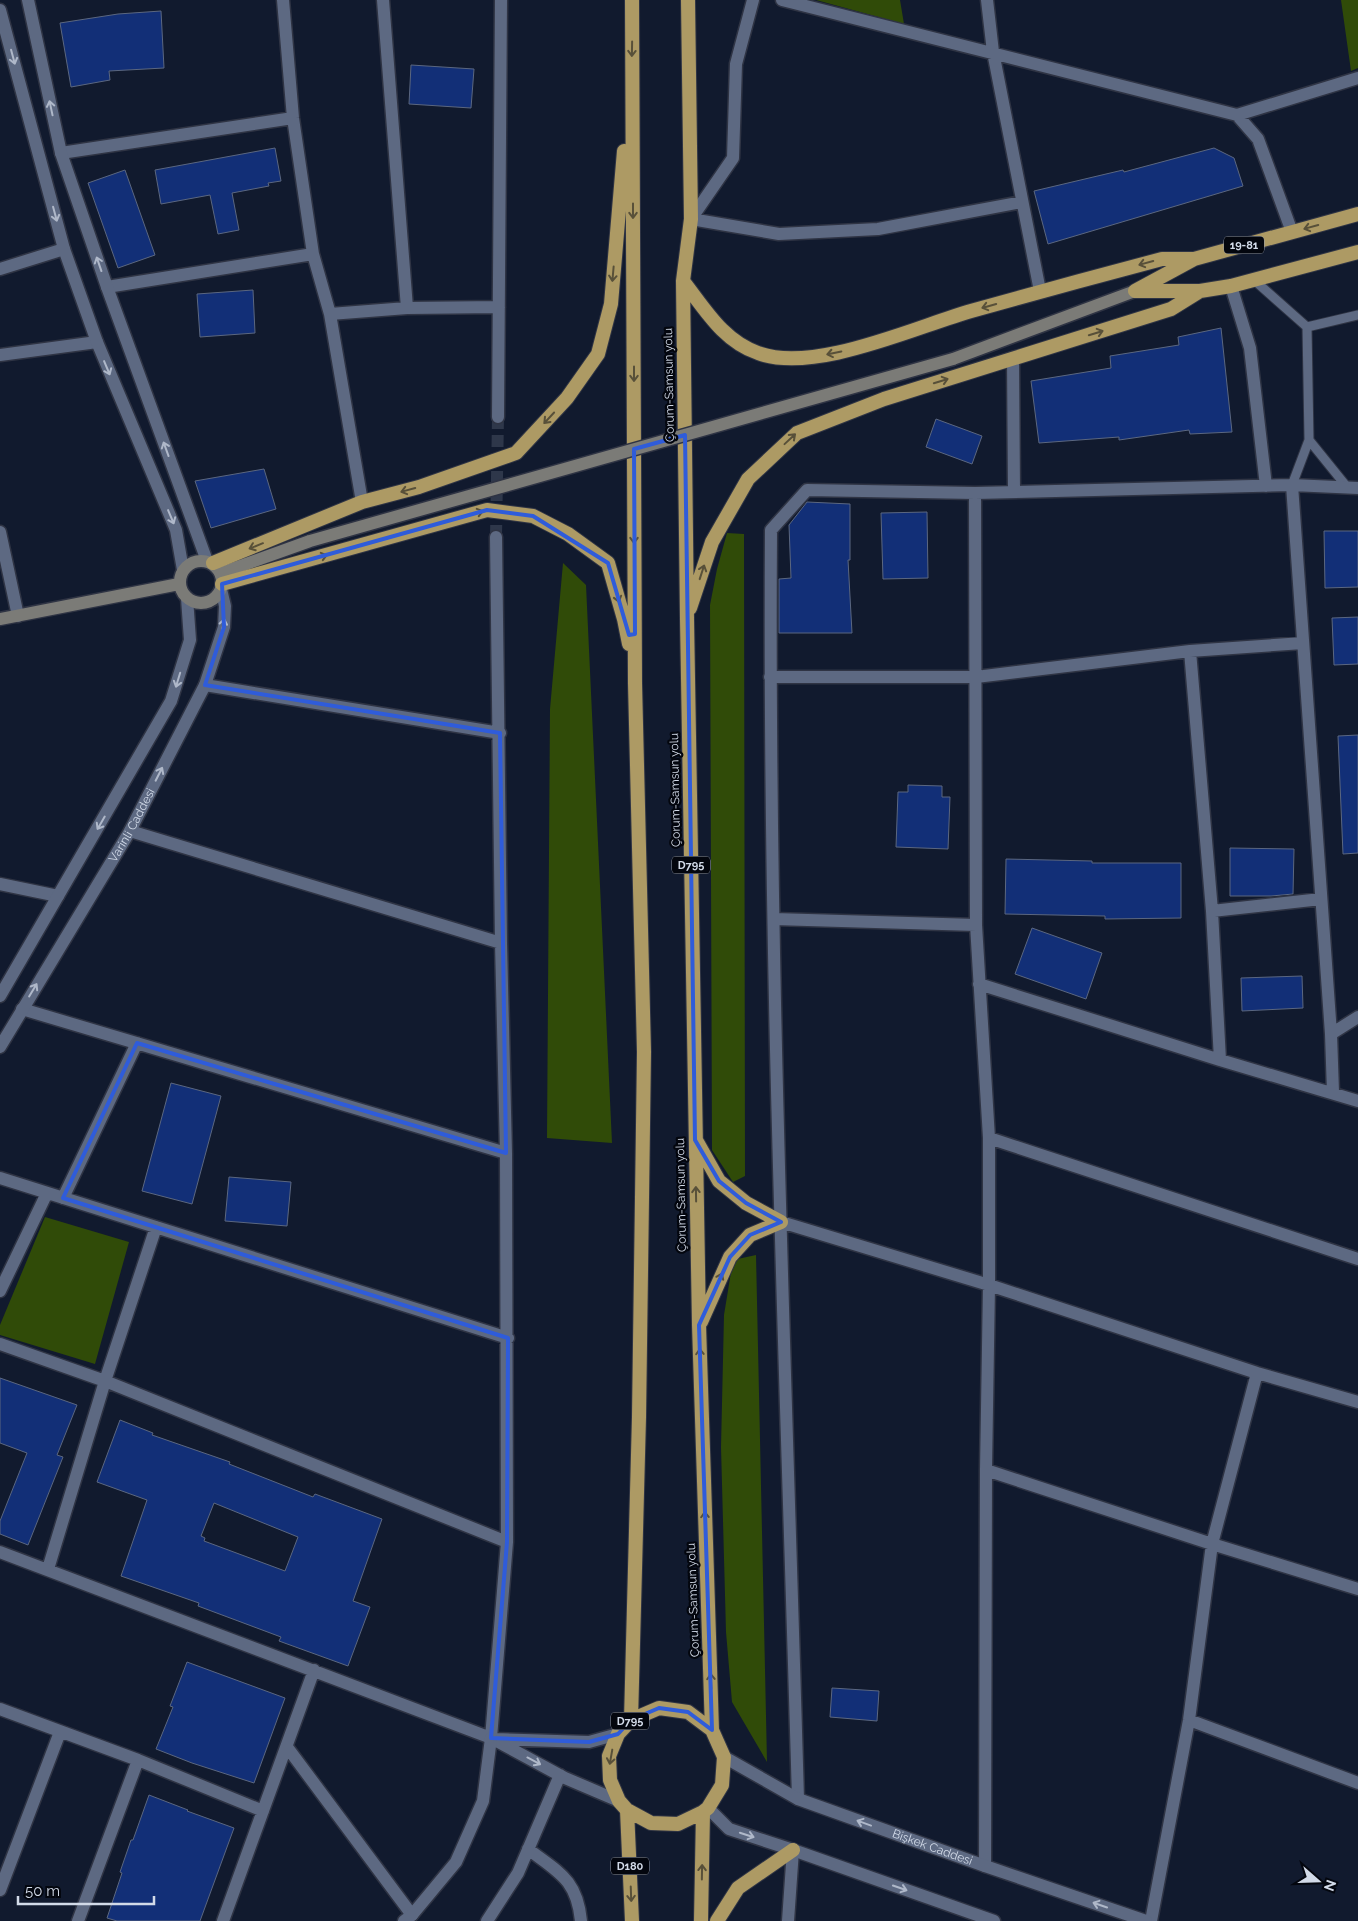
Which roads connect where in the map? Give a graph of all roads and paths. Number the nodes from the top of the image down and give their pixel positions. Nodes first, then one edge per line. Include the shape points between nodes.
1 (28, 0) edge
2 (282, 0) edge
3 (384, 0) edge
4 (501, 0) edge
5 (632, 0) edge
6 (688, 0) edge
7 (753, 0) edge
8 (782, 0) edge
9 (987, 0) edge
10 (0, 10) edge
11 (993, 52) junction
12 (632, 68) junction
13 (1358, 78) edge
14 (1237, 114) junction
15 (293, 118) junction
16 (61, 153) junction
17 (1022, 202) junction
18 (1358, 214) edge
19 (691, 220) junction
20 (1292, 232) junction
21 (64, 249) junction
22 (1358, 252) edge
23 (312, 254) junction
24 (1194, 259) junction
25 (0, 268) edge
26 (1254, 280) junction
27 (683, 281) junction
28 (1232, 286) junction
29 (107, 287) junction
30 (1040, 291) junction
31 (1200, 291) junction
32 (1135, 292) junction
33 (499, 307) junction
34 (407, 308) junction
35 (330, 314) junction
36 (1358, 315) edge
37 (1306, 328) junction
38 (96, 342) junction
39 (0, 354) edge
40 (1013, 358) junction
41 (498, 417) tunnel mouth
42 (1309, 440) junction
43 (1292, 485) junction
44 (1266, 486) junction
45 (1353, 487) edge
46 (1014, 492) junction
47 (975, 493) junction
48 (362, 502) junction
49 (0, 532) edge
50 (496, 536) tunnel mouth
51 (183, 570) junction
52 (217, 574) junction
53 (179, 584) junction
54 (187, 598) junction
55 (18, 616) junction
56 (687, 618) junction
57 (0, 619) edge
58 (1303, 643) junction
59 (1190, 651) junction
60 (770, 677) junction
61 (976, 677) junction
62 (635, 683) junction
63 (205, 685) junction
64 (500, 733) junction
65 (130, 831) junction
66 (0, 884) edge
67 (58, 896) junction
68 (1321, 899) junction
69 (1212, 911) junction
70 (774, 919) junction
71 (976, 925) junction
72 (501, 943) junction
73 (979, 984) junction
74 (0, 996) edge
75 (22, 1008) junction
76 (1358, 1017) edge
77 (1331, 1034) junction
78 (137, 1043) junction
79 (0, 1047) edge
80 (1220, 1060) junction
81 (1333, 1092) junction
82 (1358, 1101) edge
83 (989, 1138) junction
84 (695, 1140) junction
85 (506, 1153) junction
86 (0, 1178) edge
87 (47, 1193) junction
88 (63, 1198) junction
89 (781, 1222) junction
90 (156, 1227) junction
91 (1358, 1259) edge
92 (990, 1285) junction
93 (0, 1291) edge
94 (699, 1325) junction
95 (508, 1338) junction
96 (0, 1344) edge
97 (1257, 1373) junction
98 (106, 1382) junction
99 (1358, 1402) edge
100 (986, 1470) junction
101 (507, 1542) junction
102 (1212, 1544) junction
103 (0, 1552) edge
104 (48, 1570) junction
105 (1358, 1589) edge
106 (314, 1670) junction
107 (0, 1709) edge
108 (632, 1720) junction
109 (1189, 1720) junction
110 (712, 1730) junction
111 (60, 1732) junction
112 (618, 1734) junction
113 (491, 1738) junction
114 (287, 1748) junction
115 (724, 1757) junction
116 (138, 1760) junction
117 (560, 1775) junction
118 (1358, 1783) edge
119 (798, 1799) junction
120 (624, 1806) junction
121 (705, 1810) junction
122 (263, 1811) junction
123 (528, 1849) junction
124 (793, 1850) junction
125 (985, 1866) junction
126 (0, 1890) edge
127 (408, 1918) edge
128 (78, 1921) edge
129 (223, 1921) edge
130 (487, 1921) edge
131 (581, 1921) edge
132 (632, 1921) edge
133 (701, 1921) edge
134 (717, 1921) edge
135 (788, 1921) edge
136 (994, 1921) edge
137 (1146, 1921) edge
138 (1151, 1921) edge

16 -> 1 street, Varinli Caddesi
2 - 15 street
3 - 34 street
4 - 33 street
5 -> 12 highway, D795
6 - 19 highway, Çorum-Samsun yolu / D795
7 - 19 street via 736,64 733,158
8 - 11 street
9 - 11 street
10 -> 21 street
11 - 14 street
11 - 17 street
12 -> 48 highway via 610,304 598,354 567,398 516,453 419,487
12 -> 62 highway, D795
13 - 14 street
14 - 20 street via 1258,139
15 - 16 street
15 - 23 street
29 -> 16 street, Varinli Caddesi
17 - 19 street via 878,229 779,234
17 - 30 street
18 -> 20 highway, 19-81
19 - 27 highway, Çorum-Samsun yolu / D795
20 - 24 highway, 19-81
21 - 25 street
21 - 38 street
22 - 26 highway
23 - 29 street
23 - 35 street
24 -> 30 highway via 1162,259
24 - 32 highway, 19-81
26 - 28 highway
26 - 37 lane
30 -> 27 highway via 853,349 813,357 780,358 759,354 736,343 717,326
27 - 56 highway, Çorum-Samsun yolu / D795
28 - 31 highway
28 - 44 street via 1250,348
52 -> 29 street, Varinli Caddesi
31 - 32 highway
40 -> 31 highway via 1171,309
32 - 52 main road, bridge via 953,359 310,541
33 - 34 street
33 - 41 street
34 - 35 street
35 - 48 street
36 - 37 lane
37 - 42 lane
38 - 39 street
38 -> 51 street via 176,530
40 - 46 street
56 -> 40 highway via 712,542 748,479 797,433 884,399
42 - 43 lane
42 - 45 lane
43 - 44 street
43 - 45 street
43 - 58 street
44 - 46 street
46 - 47 street
47 - 60 street via 807,490 771,530
47 - 61 street
48 -> 52 highway
49 - 55 street
50 - 64 street
51 - 52 main road via 191,563
51 - 53 main road
52 - 54 main road via 214,599 203,604
52 -> 62 highway via 487,510 534,516 568,534 608,563 624,620
63 -> 52 street, Varinli Caddesi via 224,627 225,606
53 - 54 main road
53 - 55 main road
54 -> 67 street via 190,640 171,701
55 - 57 main road
56 - 84 highway, Çorum-Samsun yolu / D795
58 - 59 street
58 - 68 street
59 - 61 street
59 - 69 street
60 - 61 street
60 - 70 street
61 - 71 street
62 - 108 highway, D795 via 644,1052
63 - 64 street
65 -> 63 street, Varinli Caddesi
64 - 72 street
65 - 72 street
75 -> 65 street, Varinli Caddesi
66 - 67 street
67 - 74 street
68 - 69 street
68 - 77 street
69 - 80 street
70 - 71 street
70 - 89 street
71 - 73 street
72 - 85 street
73 - 80 street
73 - 83 street
75 - 78 street
75 - 79 street, Varinli Caddesi
76 - 77 street
77 - 81 street
78 - 85 street
78 - 88 street
80 - 81 street
81 - 82 street
83 - 91 street
83 - 92 street
84 - 89 highway via 718,1181 746,1203
94 -> 84 highway, Çorum-Samsun yolu / D795
85 - 95 street
86 - 87 street
87 - 88 street
87 - 93 street
88 - 90 street
89 - 92 street
94 -> 89 highway via 730,1257 750,1235
89 - 119 street
90 - 95 street
90 - 98 street
92 - 97 street
92 - 100 street
110 -> 94 highway, Çorum-Samsun yolu / D795
95 - 101 street
96 - 98 street
97 - 99 street
97 - 102 street
98 - 101 street
98 - 104 street
100 - 102 street
100 - 125 street
101 - 113 street
102 - 105 street
102 - 109 street
103 - 104 street
104 - 106 street
106 - 113 street
106 - 114 street
107 - 111 street
108 - 110 highway, Çorum-Samsun yolu / D795 via 659,1708 688,1712
108 - 112 highway, Çorum-Samsun yolu / D795
109 - 118 street
109 - 138 street
110 - 115 highway, Çorum-Samsun yolu / D795
111 - 116 street
111 - 126 street
112 - 113 street via 590,1742
112 -> 120 highway, Çorum-Samsun yolu / D795 via 609,1756 610,1780
113 -> 117 street
113 - 127 street via 483,1801 456,1862
114 - 122 street
114 - 127 street
115 - 119 street, Bişkek Caddesi
115 - 121 highway, Çorum-Samsun yolu / D795 via 722,1785
116 - 122 street
116 - 128 street
117 - 120 street
117 - 123 street
125 -> 119 street, Bişkek Caddesi
120 - 121 highway via 651,1823 678,1824
120 -> 132 highway, Çorum-Samsun yolu / D180
121 -> 124 street via 729,1829
133 -> 121 highway
122 - 129 street
123 - 130 street via 518,1874
123 - 131 street via 568,1880 577,1896
124 - 134 highway via 738,1888
124 - 135 street
124 -> 136 street
137 -> 125 street, Bişkek Caddesi

